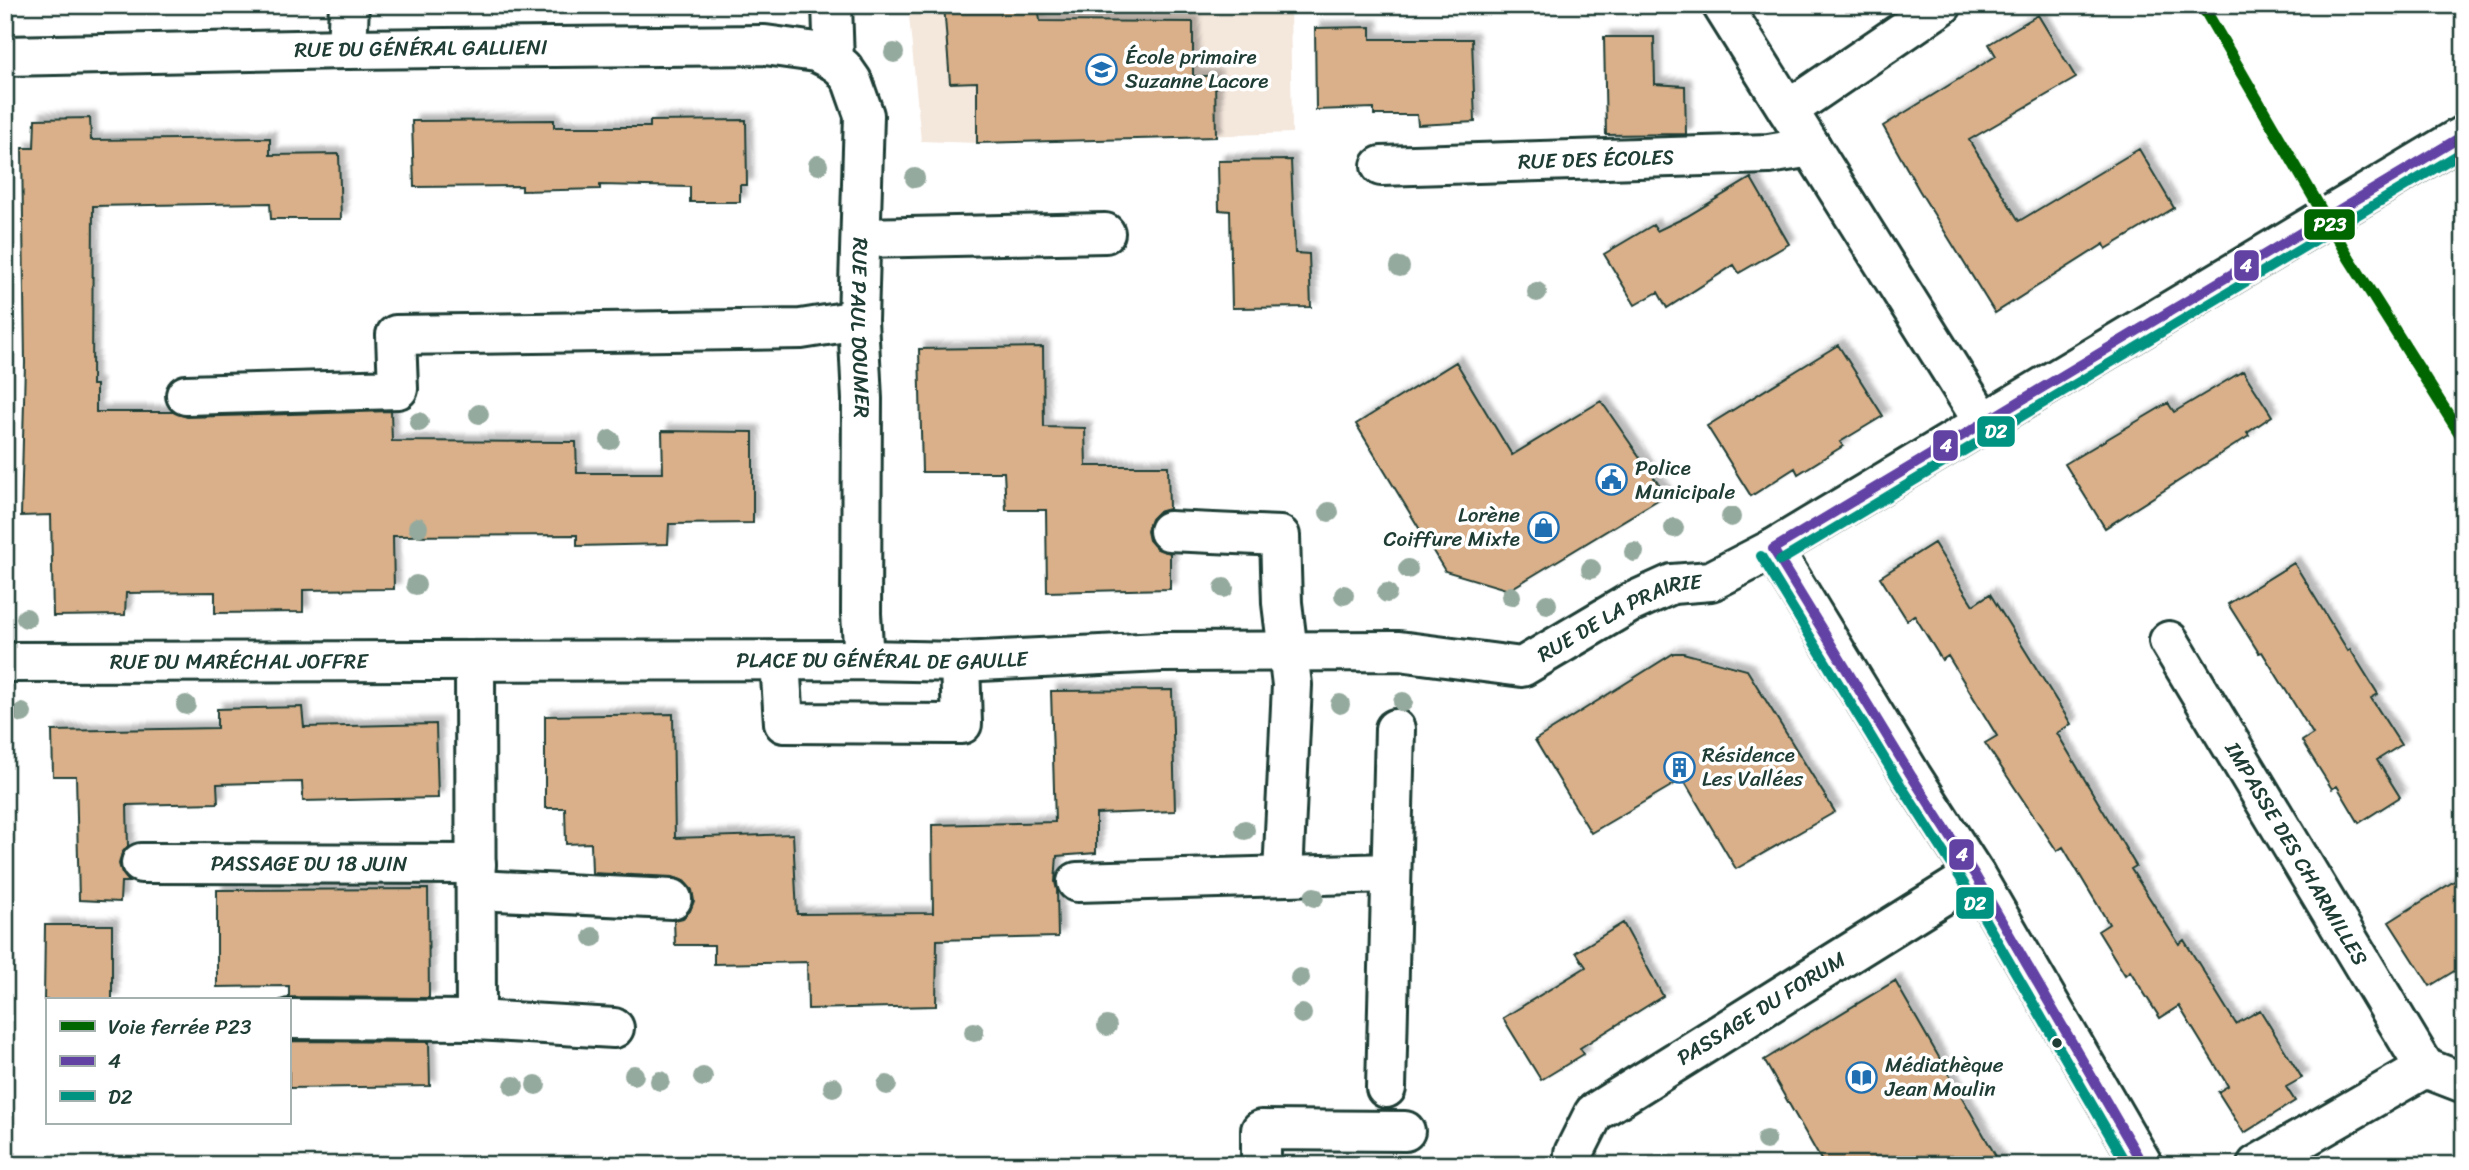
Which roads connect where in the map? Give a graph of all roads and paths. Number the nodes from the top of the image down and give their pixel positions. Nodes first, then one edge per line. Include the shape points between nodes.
1 (349, 5) edge
2 (832, 5) edge
3 (1722, 5) edge
4 (1942, 5) edge
5 (347, 49) junction
6 (5, 56) edge
7 (834, 61) junction
8 (1788, 110) junction
9 (2464, 135) edge
10 (1811, 147) junction
11 (1381, 166) dead end
12 (1105, 233) dead end
13 (861, 238) junction
14 (858, 320) junction
15 (186, 395) dead end
16 (1984, 423) junction
17 (1169, 531) dead end
18 (1773, 549) junction
19 (2169, 641) dead end
20 (1288, 650) junction
21 (864, 660) junction
22 (5, 662) edge
23 (475, 662) junction
24 (780, 662) junction
25 (960, 662) junction
26 (1395, 729) dead end
27 (141, 863) dead end
28 (1390, 873) junction
29 (1283, 875) junction
30 (1975, 875) junction
31 (476, 877) junction
32 (1077, 882) dead end
33 (672, 899) dead end
34 (290, 1018) edge
35 (476, 1020) junction
36 (614, 1028) dead end
37 (2425, 1068) junction
38 (2464, 1083) edge
39 (1387, 1088) dead end
40 (1405, 1131) dead end
41 (1261, 1165) edge
42 (1574, 1165) edge
43 (2143, 1165) edge
44 (2257, 1165) edge

1 - 5 street
2 - 7 street
3 - 8 street
4 - 8 street
5 - 6 street, RUE DU GÉNÉRAL GALLIENI
5 - 7 street, RUE DU GÉNÉRAL GALLIENI via 765,45 816,52
7 - 13 street, RUE PAUL DOUMER via 852,81 864,115
8 - 10 street
9 - 16 street, RUE DE LA PRAIRIE
10 - 11 street, RUE DES ÉCOLES via 1769,154
10 - 16 street
12 - 13 street
13 - 14 street, RUE PAUL DOUMER
14 - 15 street via 802,329 396,335 398,390
14 - 21 street, RUE PAUL DOUMER
16 - 18 street, RUE DE LA PRAIRIE
17 - 20 street via 1280,536
18 - 20 street, RUE DE LA PRAIRIE via 1712,581 1672,584 1630,603 1522,667 1399,651
18 - 30 street
19 - 37 street, IMPASSE DES CHARMILLES
20 - 25 street, PLACE DU GÉNÉRAL DE GAULLE
20 - 29 street via 1292,685
21 - 24 street, PLACE DU GÉNÉRAL DE GAULLE
21 - 25 street, PLACE DU GÉNÉRAL DE GAULLE
22 - 23 street, RUE DU MARÉCHAL JOFFRE
23 - 24 street, PLACE DU GÉNÉRAL DE GAULLE
23 - 31 street
24 - 25 street via 784,723 962,724
26 - 28 street
27 - 31 street, PASSAGE DU 18 JUIN
28 - 29 street
28 - 39 street
29 - 32 street
30 - 42 street, PASSAGE DU FORUM via 1594,1113 1574,1153
30 - 43 street
31 - 33 street, PASSAGE DU 18 JUIN
31 - 35 street
34 - 35 street
35 - 36 street
37 - 38 street
37 - 44 street
40 - 41 street via 1261,1130

